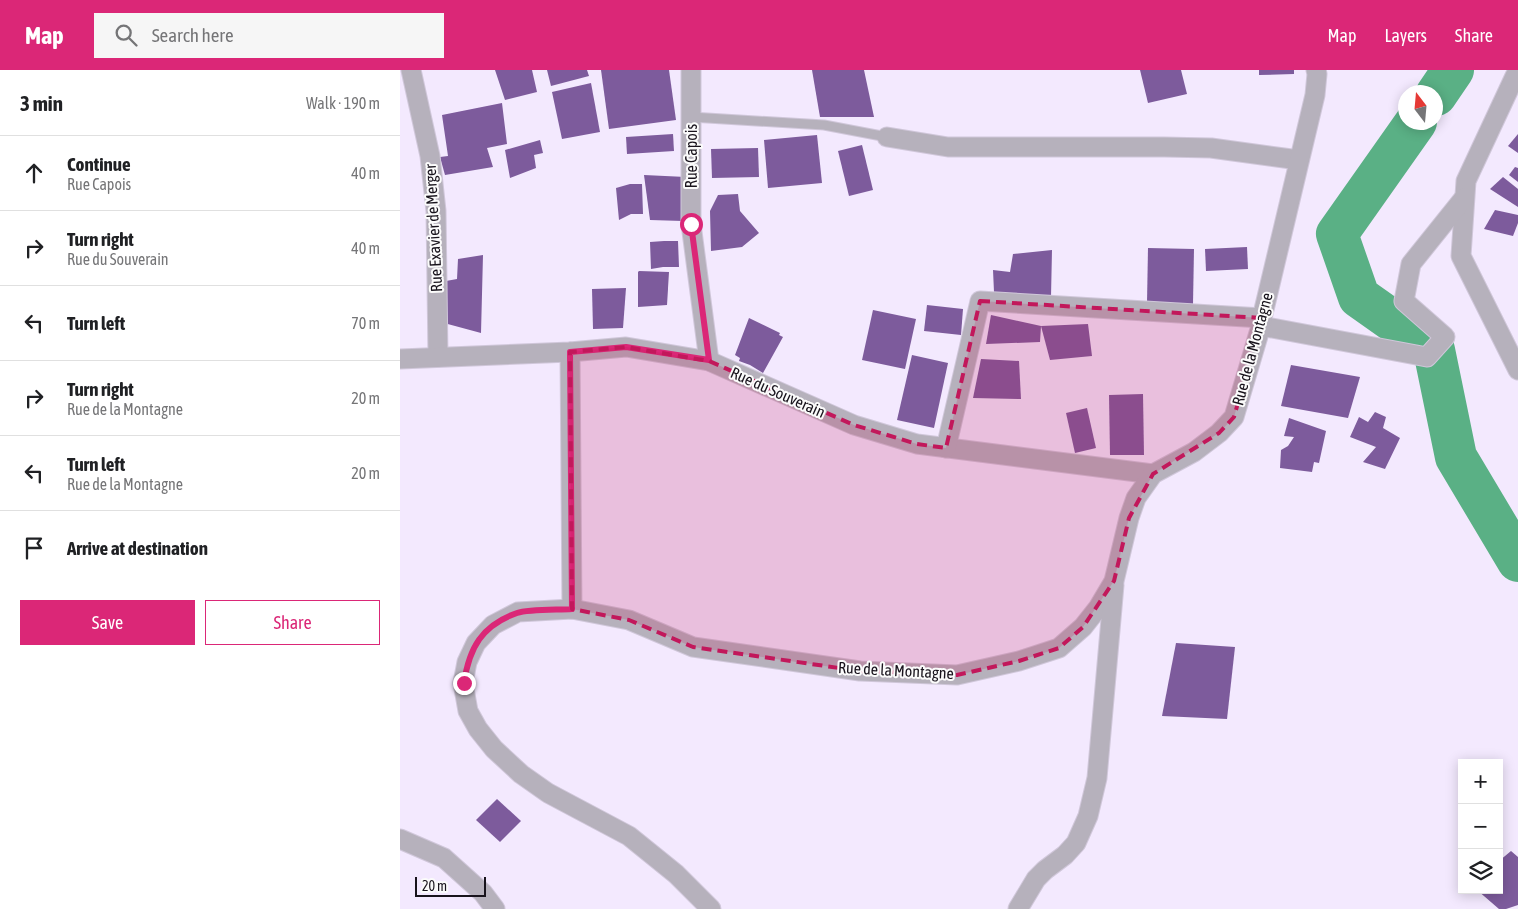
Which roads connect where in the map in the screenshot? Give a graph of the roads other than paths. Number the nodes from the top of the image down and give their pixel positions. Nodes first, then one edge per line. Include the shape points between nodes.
1 (411, 70) edge
2 (691, 70) edge
3 (1316, 70) edge
4 (1518, 75) edge
5 (691, 117) junction
6 (886, 138) joint
7 (1299, 160) junction
8 (1464, 198) junction
9 (1261, 322) junction
10 (570, 352) junction
11 (438, 357) junction
12 (400, 359) edge
13 (709, 360) junction
14 (1518, 370) edge
15 (946, 448) junction
16 (1153, 474) junction
17 (1114, 581) junction
18 (572, 609) junction
19 (400, 839) edge
20 (495, 909) edge
21 (711, 909) edge
22 (1018, 909) edge

1 - 11 street, Rue Exavier de Merger via 430,156 436,211
2 - 5 street, Rue Capois
3 - 7 street, Rue de la Montagne via 1318,74
4 - 8 street via 1466,181
5 - 6 lane via 824,124
5 - 13 street, Rue Capois via 691,224
6 - 7 street via 948,147 1211,148
7 - 9 street, Rue de la Montagne
8 - 9 street via 1411,264 1404,301 1445,337 1427,357
8 - 14 street via 1460,256
9 - 15 street via 980,301
9 - 16 street, Rue de la Montagne via 1234,417 1194,452
10 - 11 street, Rue du Souverain
10 - 13 street, Rue du Souverain via 626,347
10 - 18 street
11 - 12 street, Rue du Souverain
13 - 15 street, Rue du Souverain via 854,425 917,444
15 - 16 street, Rue du Souverain
16 - 17 street, Rue de la Montagne via 1136,498
17 - 18 street, Rue de la Montagne via 1083,628 1058,648 1019,661 956,675 860,671 693,647 628,620
17 - 22 street via 1097,778 1088,816 1076,843 1036,879
18 - 21 street, Rue de la Montagne via 518,612 493,626 476,643 467,662 464,683 468,711 494,749 521,774 548,793 629,836 676,874
19 - 20 street via 444,858 483,893

